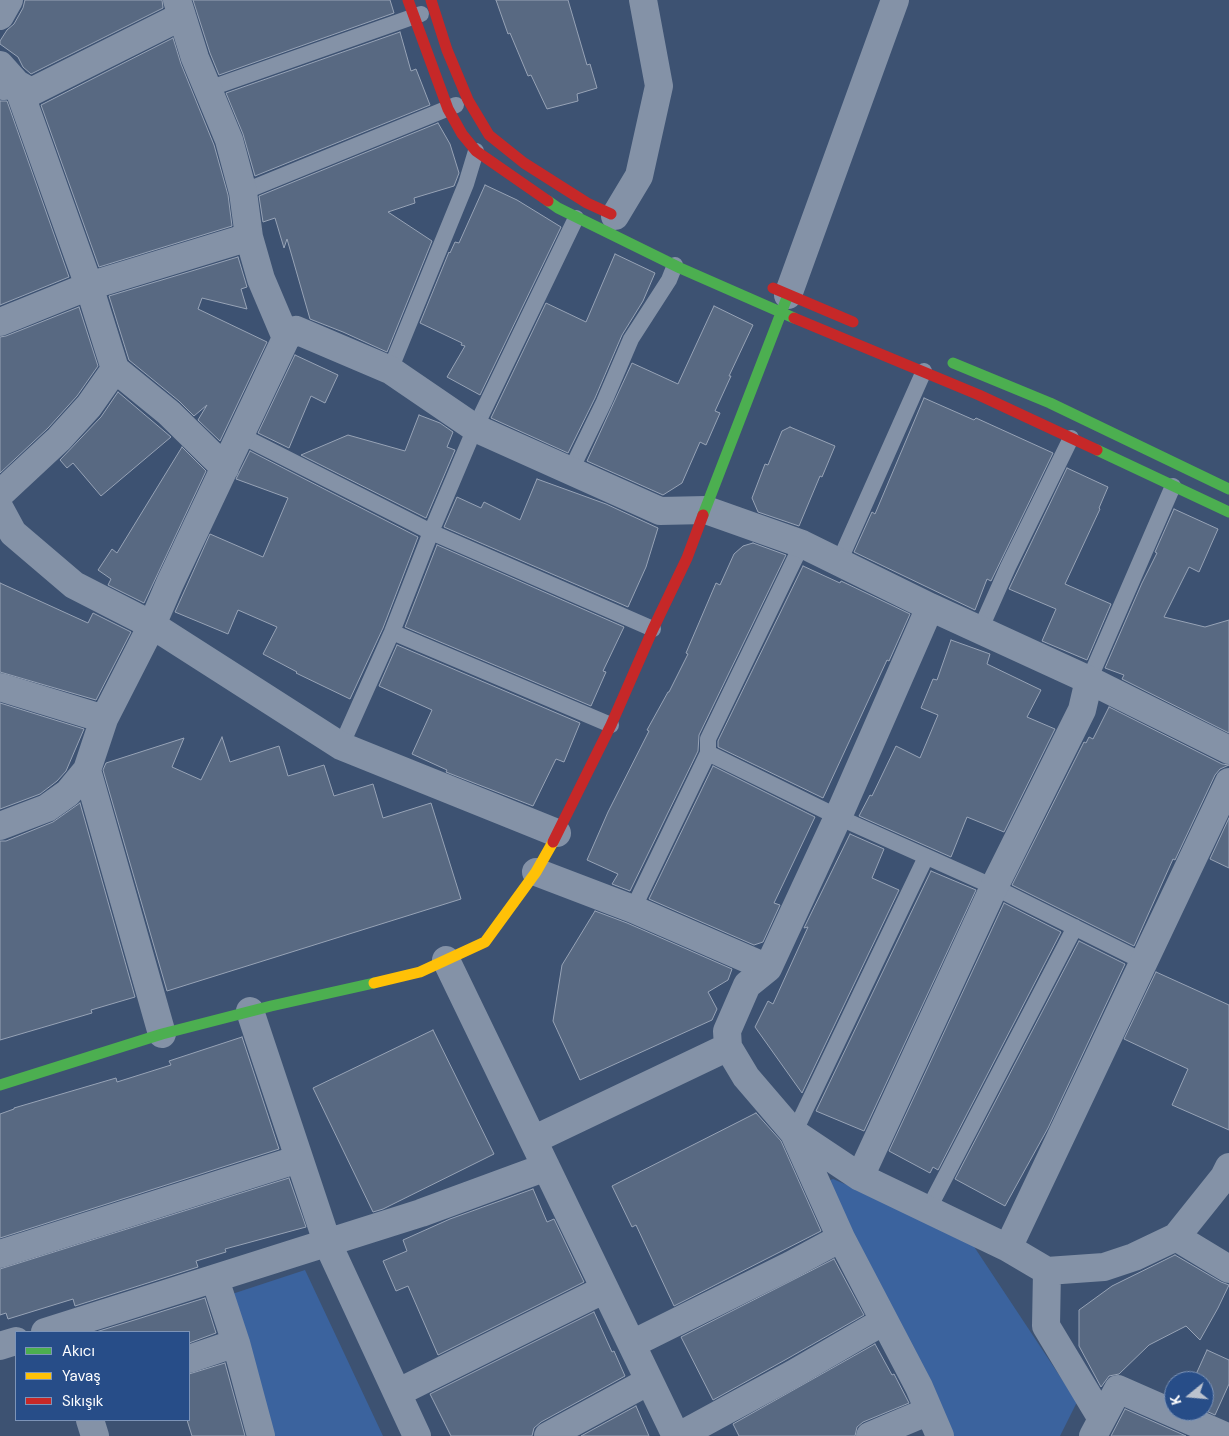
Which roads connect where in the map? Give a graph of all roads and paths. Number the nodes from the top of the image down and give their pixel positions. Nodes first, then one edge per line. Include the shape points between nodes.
1 (9, 0) edge
2 (408, 0) edge
3 (643, 0) edge
4 (895, 0) edge
5 (432, 4) edge
6 (180, 8) edge
7 (0, 16) edge
8 (413, 17) junction
9 (6, 79) edge
10 (208, 89) junction
11 (468, 100) junction
12 (448, 109) junction
13 (476, 151) junction
14 (243, 192) junction
15 (576, 218) junction
16 (619, 218) joint
17 (249, 238) junction
18 (675, 265) junction
19 (762, 283) dead end
20 (89, 286) junction
21 (785, 304) junction
22 (0, 322) edge
23 (861, 325) dead end
24 (286, 338) junction
25 (942, 358) dead end
26 (115, 369) junction
27 (390, 370) junction
28 (924, 372) junction
29 (475, 428) junction
30 (240, 435) junction
31 (1070, 438) junction
32 (225, 468) junction
33 (571, 470) junction
34 (1173, 486) junction
35 (1229, 489) edge
36 (0, 494) edge
37 (706, 510) junction
38 (1229, 512) edge
39 (3, 526) edge
40 (431, 532) junction
41 (802, 544) junction
42 (839, 562) junction
43 (930, 607) junction
44 (152, 625) junction
45 (654, 628) junction
46 (980, 630) junction
47 (392, 632) junction
48 (1089, 680) junction
49 (0, 687) edge
50 (104, 719) junction
51 (611, 725) junction
52 (341, 746) junction
53 (1229, 750) edge
54 (708, 753) junction
55 (87, 770) junction
56 (1229, 782) edge
57 (838, 817) junction
58 (0, 826) edge
59 (557, 834) junction
60 (926, 857) junction
61 (536, 872) junction
62 (994, 887) junction
63 (633, 909) junction
64 (1075, 927) junction
65 (446, 960) junction
66 (1144, 962) junction
67 (768, 968) junction
68 (250, 1011) junction
69 (162, 1034) junction
70 (728, 1047) junction
71 (0, 1085) edge
72 (794, 1133) junction
73 (533, 1140) junction
74 (299, 1159) junction
75 (546, 1167) junction
76 (1229, 1167) edge
77 (860, 1177) junction
78 (928, 1210) junction
79 (1176, 1237) junction
80 (841, 1238) junction
81 (327, 1242) junction
82 (1008, 1248) junction
83 (0, 1254) edge
84 (1229, 1270) edge
85 (1047, 1271) junction
86 (215, 1279) junction
87 (605, 1289) junction
88 (884, 1321) junction
89 (57, 1330) edge
90 (15, 1341) edge
91 (236, 1344) junction
92 (632, 1344) junction
93 (0, 1346) edge
94 (190, 1358) edge
95 (649, 1381) junction
96 (397, 1393) junction
97 (929, 1411) junction
98 (90, 1421) edge
99 (1098, 1427) edge
100 (1219, 1435) edge
101 (95, 1436) edge
102 (261, 1436) edge
103 (417, 1436) edge
104 (548, 1436) edge
105 (678, 1436) edge
106 (870, 1436) edge
107 (940, 1436) edge

1 - 7 street
2 - 8 main road
3 - 16 street via 659,86 639,176
4 - 21 street
5 - 8 lane
5 - 11 main road
6 - 9 street via 30,92
6 - 10 street
8 - 10 lane
8 - 12 main road
9 - 20 street
10 - 14 street via 229,140
11 - 12 lane
11 - 16 main road via 489,135 524,163 587,203
12 - 13 main road
12 - 14 lane
13 - 15 main road
13 - 27 lane via 466,184
14 - 17 street
15 - 18 main road
15 - 29 lane
17 - 20 street
17 - 24 street
18 - 21 main road
18 - 33 lane via 669,280 631,339
19 - 21 main road
20 - 22 street
20 - 26 street
21 - 23 main road
21 - 28 main road
21 - 37 main road
24 - 27 street via 296,330
24 - 30 street
25 - 35 main road via 1050,404
26 - 32 street via 169,413
26 - 36 street via 90,406
27 - 29 street
28 - 31 main road
28 - 42 lane
29 - 33 street
29 - 40 lane
30 - 32 street
30 - 40 lane
31 - 34 main road
31 - 46 lane
32 - 44 street
33 - 37 street via 660,511
34 - 38 main road
34 - 48 lane
37 - 41 street
37 - 45 main road
39 - 44 street via 74,585
40 - 45 lane
40 - 47 lane
41 - 42 street
41 - 54 lane via 708,738
42 - 43 street
43 - 46 street
43 - 57 street
44 - 50 street
44 - 52 street
45 - 51 main road
46 - 48 street
47 - 51 lane
47 - 52 lane
48 - 53 street
48 - 62 street via 1082,710
49 - 50 street
50 - 55 street
51 - 59 main road
52 - 59 street
54 - 57 lane
54 - 63 lane
55 - 58 street via 68,793 47,808
55 - 69 street
56 - 66 street
57 - 60 lane
57 - 67 street
59 - 61 main road
60 - 62 lane
60 - 72 lane
61 - 63 street
61 - 65 main road via 485,942
62 - 64 lane
62 - 77 street
63 - 67 street
64 - 66 lane
64 - 78 lane
65 - 68 main road via 420,972
65 - 73 street
66 - 82 street
67 - 70 street via 747,985 727,1031
68 - 69 main road
68 - 74 street
69 - 71 main road
70 - 72 street via 746,1077
70 - 73 street
72 - 77 street
72 - 80 street
73 - 75 street
74 - 81 street
74 - 83 street
75 - 81 street via 420,1213
75 - 87 street
76 - 79 street
77 - 78 street
78 - 82 street
79 - 84 street
79 - 85 street via 1104,1267
80 - 88 street
80 - 92 street
81 - 86 street
81 - 96 street
82 - 85 street
85 - 99 street via 1046,1326
86 - 89 street
86 - 91 street
87 - 92 street
87 - 96 street
88 - 97 street
88 - 105 street
90 - 93 street
91 - 94 street
91 - 102 street
92 - 95 street
95 - 104 street
95 - 105 street
96 - 103 street
97 - 106 street
97 - 107 street
98 - 101 street
99 - 100 street via 1118,1389

